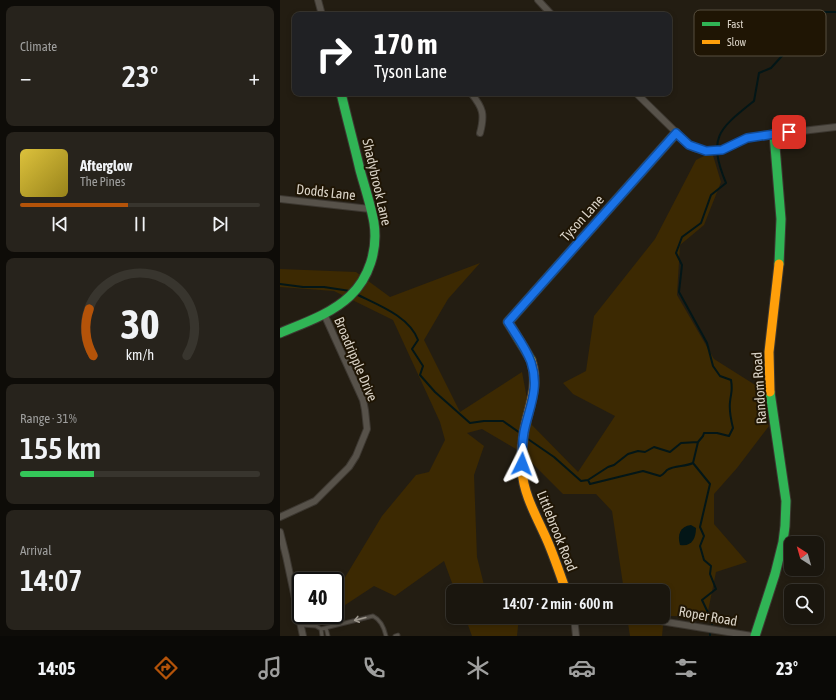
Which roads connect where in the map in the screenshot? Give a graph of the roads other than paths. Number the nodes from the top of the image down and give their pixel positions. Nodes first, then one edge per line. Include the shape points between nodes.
1 (318, 0) edge
2 (538, 0) edge
3 (321, 12) edge
4 (549, 12) edge
5 (342, 96) edge
6 (473, 96) edge
7 (639, 96) edge
8 (836, 127) edge
9 (480, 133) dead end
10 (676, 133) junction
11 (774, 134) junction
12 (280, 199) edge
13 (370, 209) junction
14 (324, 314) junction
15 (508, 322) joint
16 (280, 333) edge
17 (280, 517) edge
18 (280, 532) edge
19 (292, 583) edge
20 (564, 584) edge
21 (670, 623) edge
22 (301, 624) joint
23 (575, 624) edge
24 (326, 628) junction
25 (321, 629) junction
26 (303, 636) edge
27 (322, 636) edge
28 (328, 636) edge
29 (386, 636) edge
30 (391, 636) edge
31 (576, 636) edge
32 (752, 636) edge
33 (755, 636) edge

1 - 3 street
2 - 4 street
5 - 13 street, Shadybrook Lane
6 - 9 street via 484,116
7 - 10 street
8 - 11 street
10 - 11 street via 689,145 706,151 722,150 747,138
10 - 15 street, Tyson Lane
11 - 33 street, Random Road via 781,231 769,381 785,495 786,521 778,563
12 - 13 street, Dodds Lane
13 - 14 street, Shadybrook Lane via 375,234 372,256 364,277 350,297
14 - 16 street, Shadybrook Lane
14 - 17 street, Broadripple Drive via 363,400 366,429 356,456 328,489 316,501
15 - 20 street, Littlebrook Road via 528,354 534,372 534,393 524,436 522,464 526,492
18 - 19 street
21 - 32 street, Roper Road
22 - 25 lane
22 - 26 street
23 - 31 street
24 - 25 lane
24 - 28 lane
29 -> 24 lane via 379,619 373,616
25 - 27 lane
29 - 30 lane

